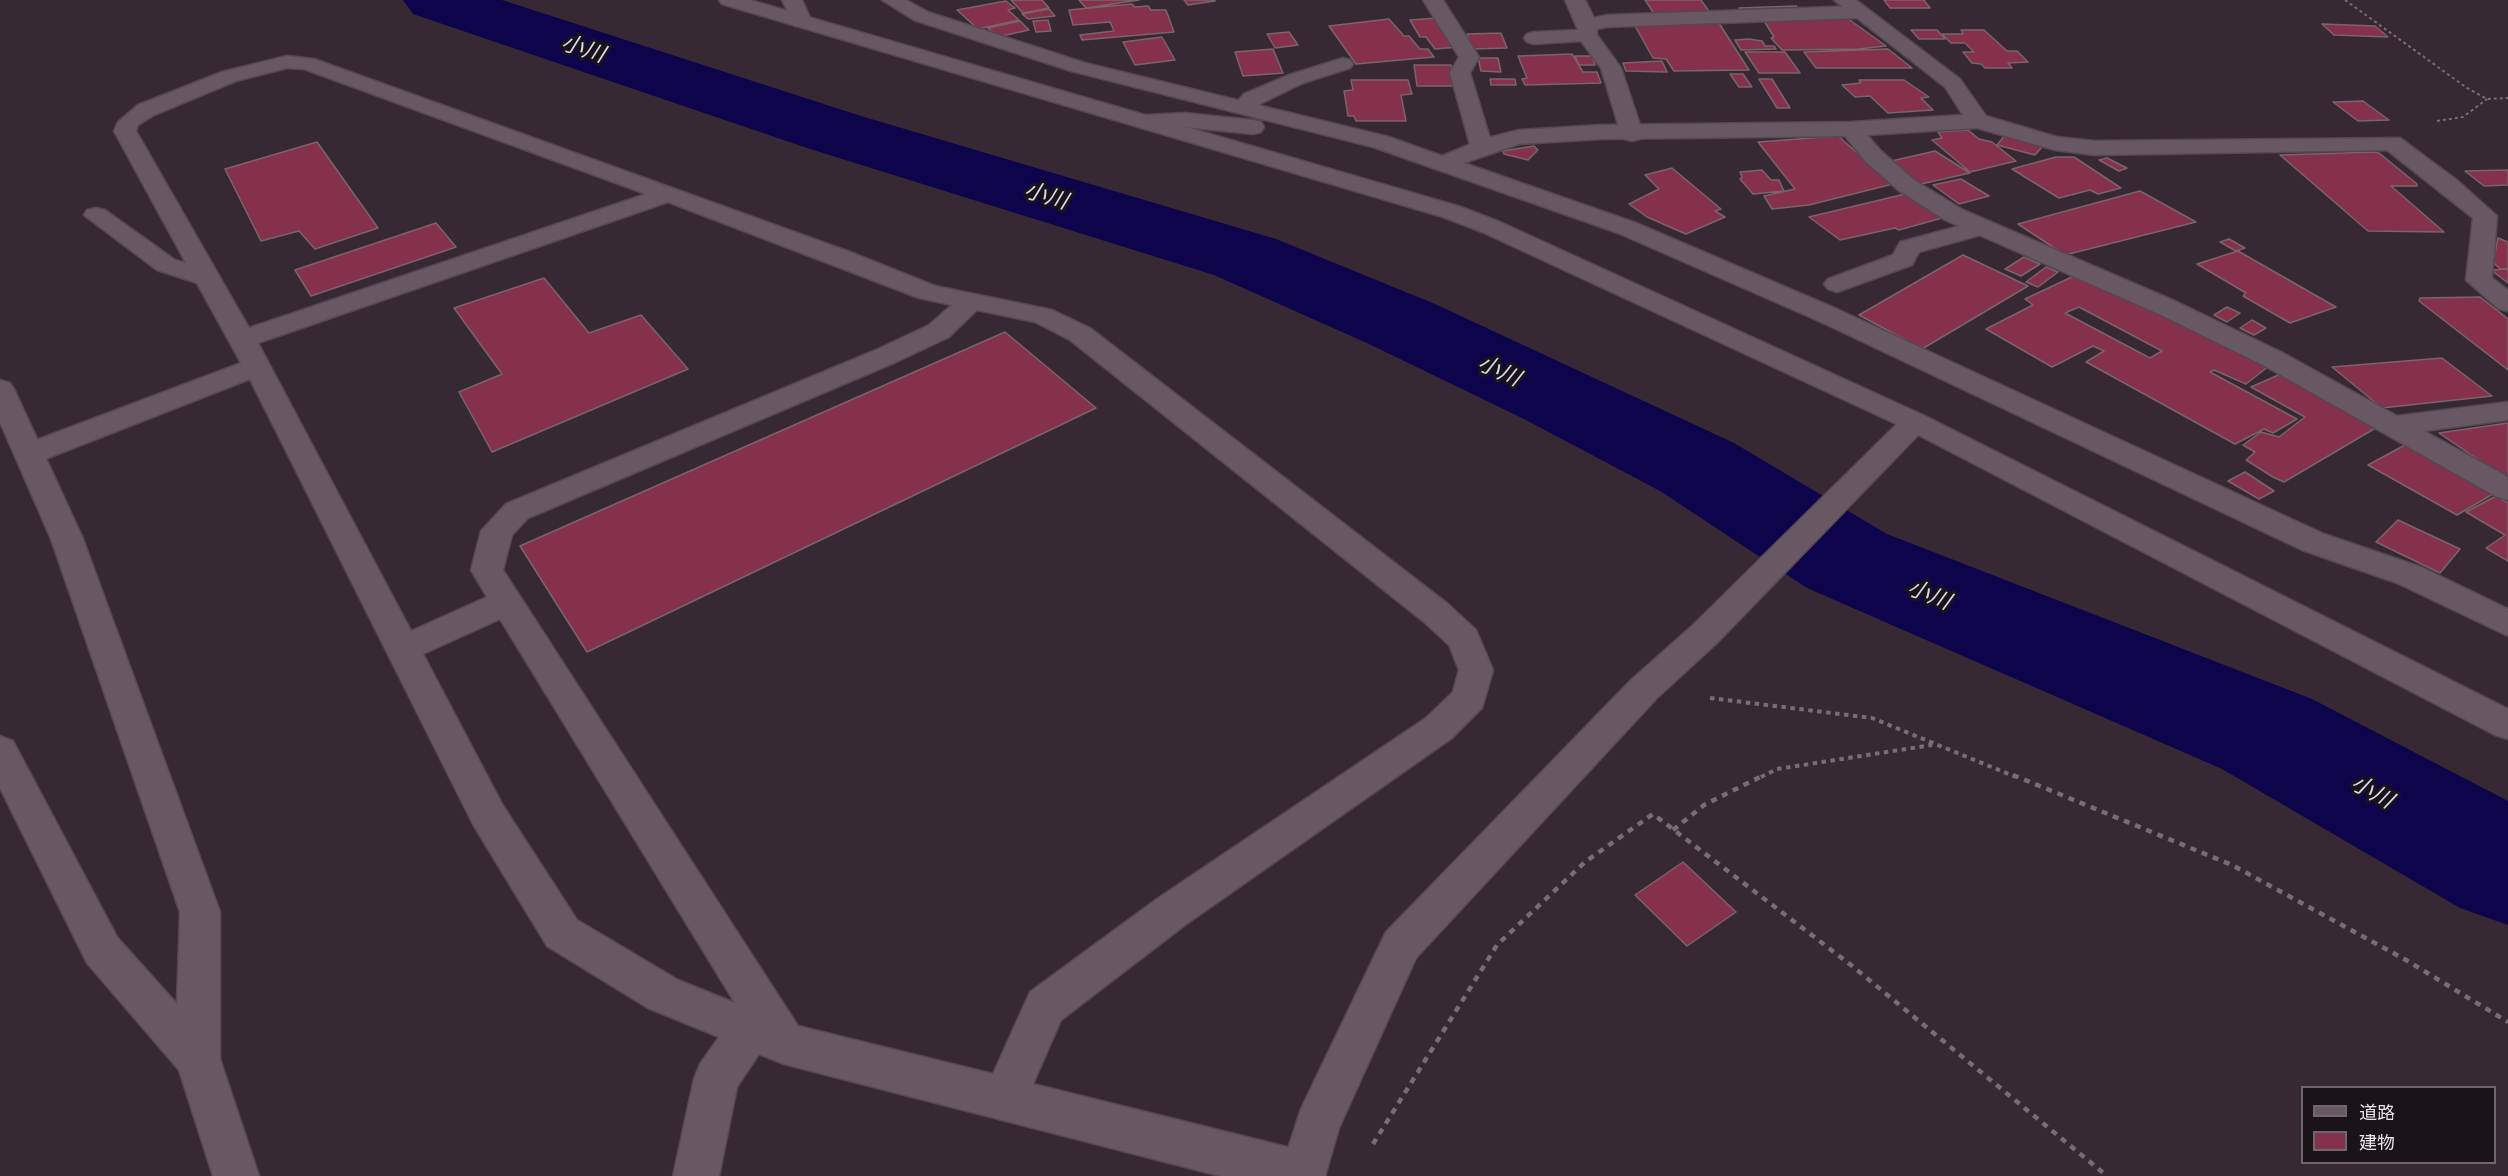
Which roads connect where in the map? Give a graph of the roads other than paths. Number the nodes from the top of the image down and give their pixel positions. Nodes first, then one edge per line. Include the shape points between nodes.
1 (729, 0) edge
2 (792, 0) edge
3 (892, 0) edge
4 (1433, 0) edge
5 (1575, 0) edge
6 (1851, 6) edge
7 (802, 22) junction
8 (1588, 31) junction
9 (1534, 38) dead end
10 (1343, 64) dead end
11 (1243, 107) junction
12 (1978, 121) junction
13 (1147, 122) junction
14 (1851, 129) junction
15 (1632, 134) junction
16 (1482, 147) junction
17 (1444, 163) junction
18 (666, 195) junction
19 (96, 215) dead end
20 (1982, 227) junction
21 (207, 278) junction
22 (1837, 284) dead end
23 (971, 301) junction
24 (2508, 303) edge
25 (249, 354) junction
26 (0, 389) edge
27 (2508, 411) edge
28 (1915, 422) junction
29 (2395, 425) junction
30 (29, 454) junction
31 (2508, 489) edge
32 (507, 602) junction
33 (2508, 624) edge
34 (405, 648) junction
35 (2508, 725) edge
36 (0, 751) edge
37 (768, 1036) junction
38 (198, 1059) junction
39 (1005, 1098) junction
40 (1303, 1175) edge
41 (236, 1176) edge
42 (696, 1176) edge

1 - 7 street
2 - 7 street
3 - 11 street via 921,16 1078,68
4 - 16 street via 1469,57 1460,73
5 - 8 street
6 - 8 street via 1607,21
6 - 12 street via 1953,83
7 - 13 street
8 - 9 street
8 - 15 street via 1611,68
10 - 11 street via 1296,79
11 - 17 street via 1381,142
12 - 14 street
12 - 24 street via 2055,143 2094,148 2392,143 2485,216 2479,280
13 - 17 street via 1184,120 1254,127
13 - 28 street via 1462,216
14 - 15 street
14 - 20 street via 1906,185 1954,215
15 - 16 street via 1519,137
16 - 17 street
17 - 33 street via 1627,228 1759,285 2313,542 2409,575
18 - 21 street via 307,63 262,66 146,110 129,122 125,132
18 - 23 street via 928,292
18 - 25 street
19 - 21 street via 166,265
20 - 22 street via 1909,247 1903,260
20 - 29 street via 2168,308
21 - 25 street
23 - 32 street via 939,331 886,356 517,511 497,531 487,570
23 - 39 street via 1043,316 1080,334 1436,613 1464,639 1476,670 1469,698 1439,728 1171,912 1045,1006
25 - 30 street
25 - 34 street
26 - 30 street
27 - 29 street
28 - 35 street
28 - 40 street via 1705,634 1644,690 1401,945 1317,1125
29 - 31 street
30 - 38 street via 71,550 200,912
32 - 34 street
32 - 37 street
34 - 37 street via 488,815 562,933 663,994
36 - 38 street via 102,950
37 - 39 street
37 - 42 street via 716,1079
38 - 41 street
39 - 40 street

